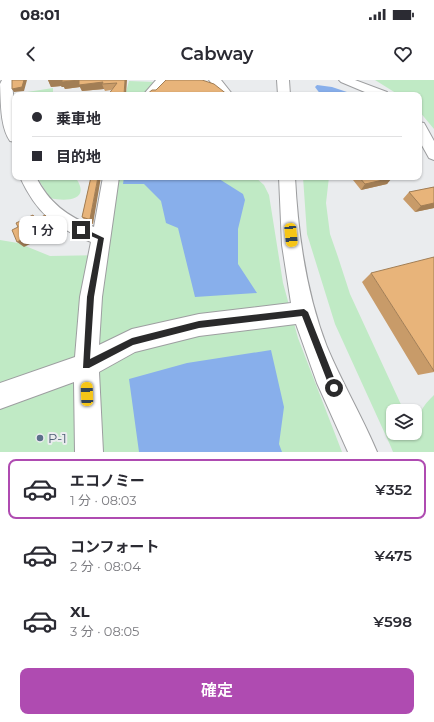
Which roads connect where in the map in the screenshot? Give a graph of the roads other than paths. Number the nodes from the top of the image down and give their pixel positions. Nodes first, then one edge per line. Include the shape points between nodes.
1 (22, 80) edge
2 (162, 80) edge
3 (215, 80) edge
4 (283, 80) edge
5 (345, 80) edge
6 (4, 83) edge
7 (152, 92) edge
8 (225, 92) edge
9 (284, 92) edge
10 (375, 92) edge
11 (12, 128) edge
12 (422, 132) edge
13 (434, 155) edge
14 (30, 180) edge
15 (111, 180) edge
16 (287, 180) edge
17 (101, 238) junction
18 (304, 312) junction
19 (86, 366) junction
20 (0, 396) edge
21 (89, 452) edge
22 (363, 452) edge

1 - 6 street
2 - 7 street
3 - 8 street
4 - 9 street
5 - 10 street
6 - 11 street
12 - 13 street
14 - 17 street via 42,203 57,217
15 - 17 street
16 - 18 street via 292,250
17 - 19 street via 91,297
18 - 19 street via 192,327 132,341
18 - 22 street via 321,358
19 - 20 street
19 - 21 street

